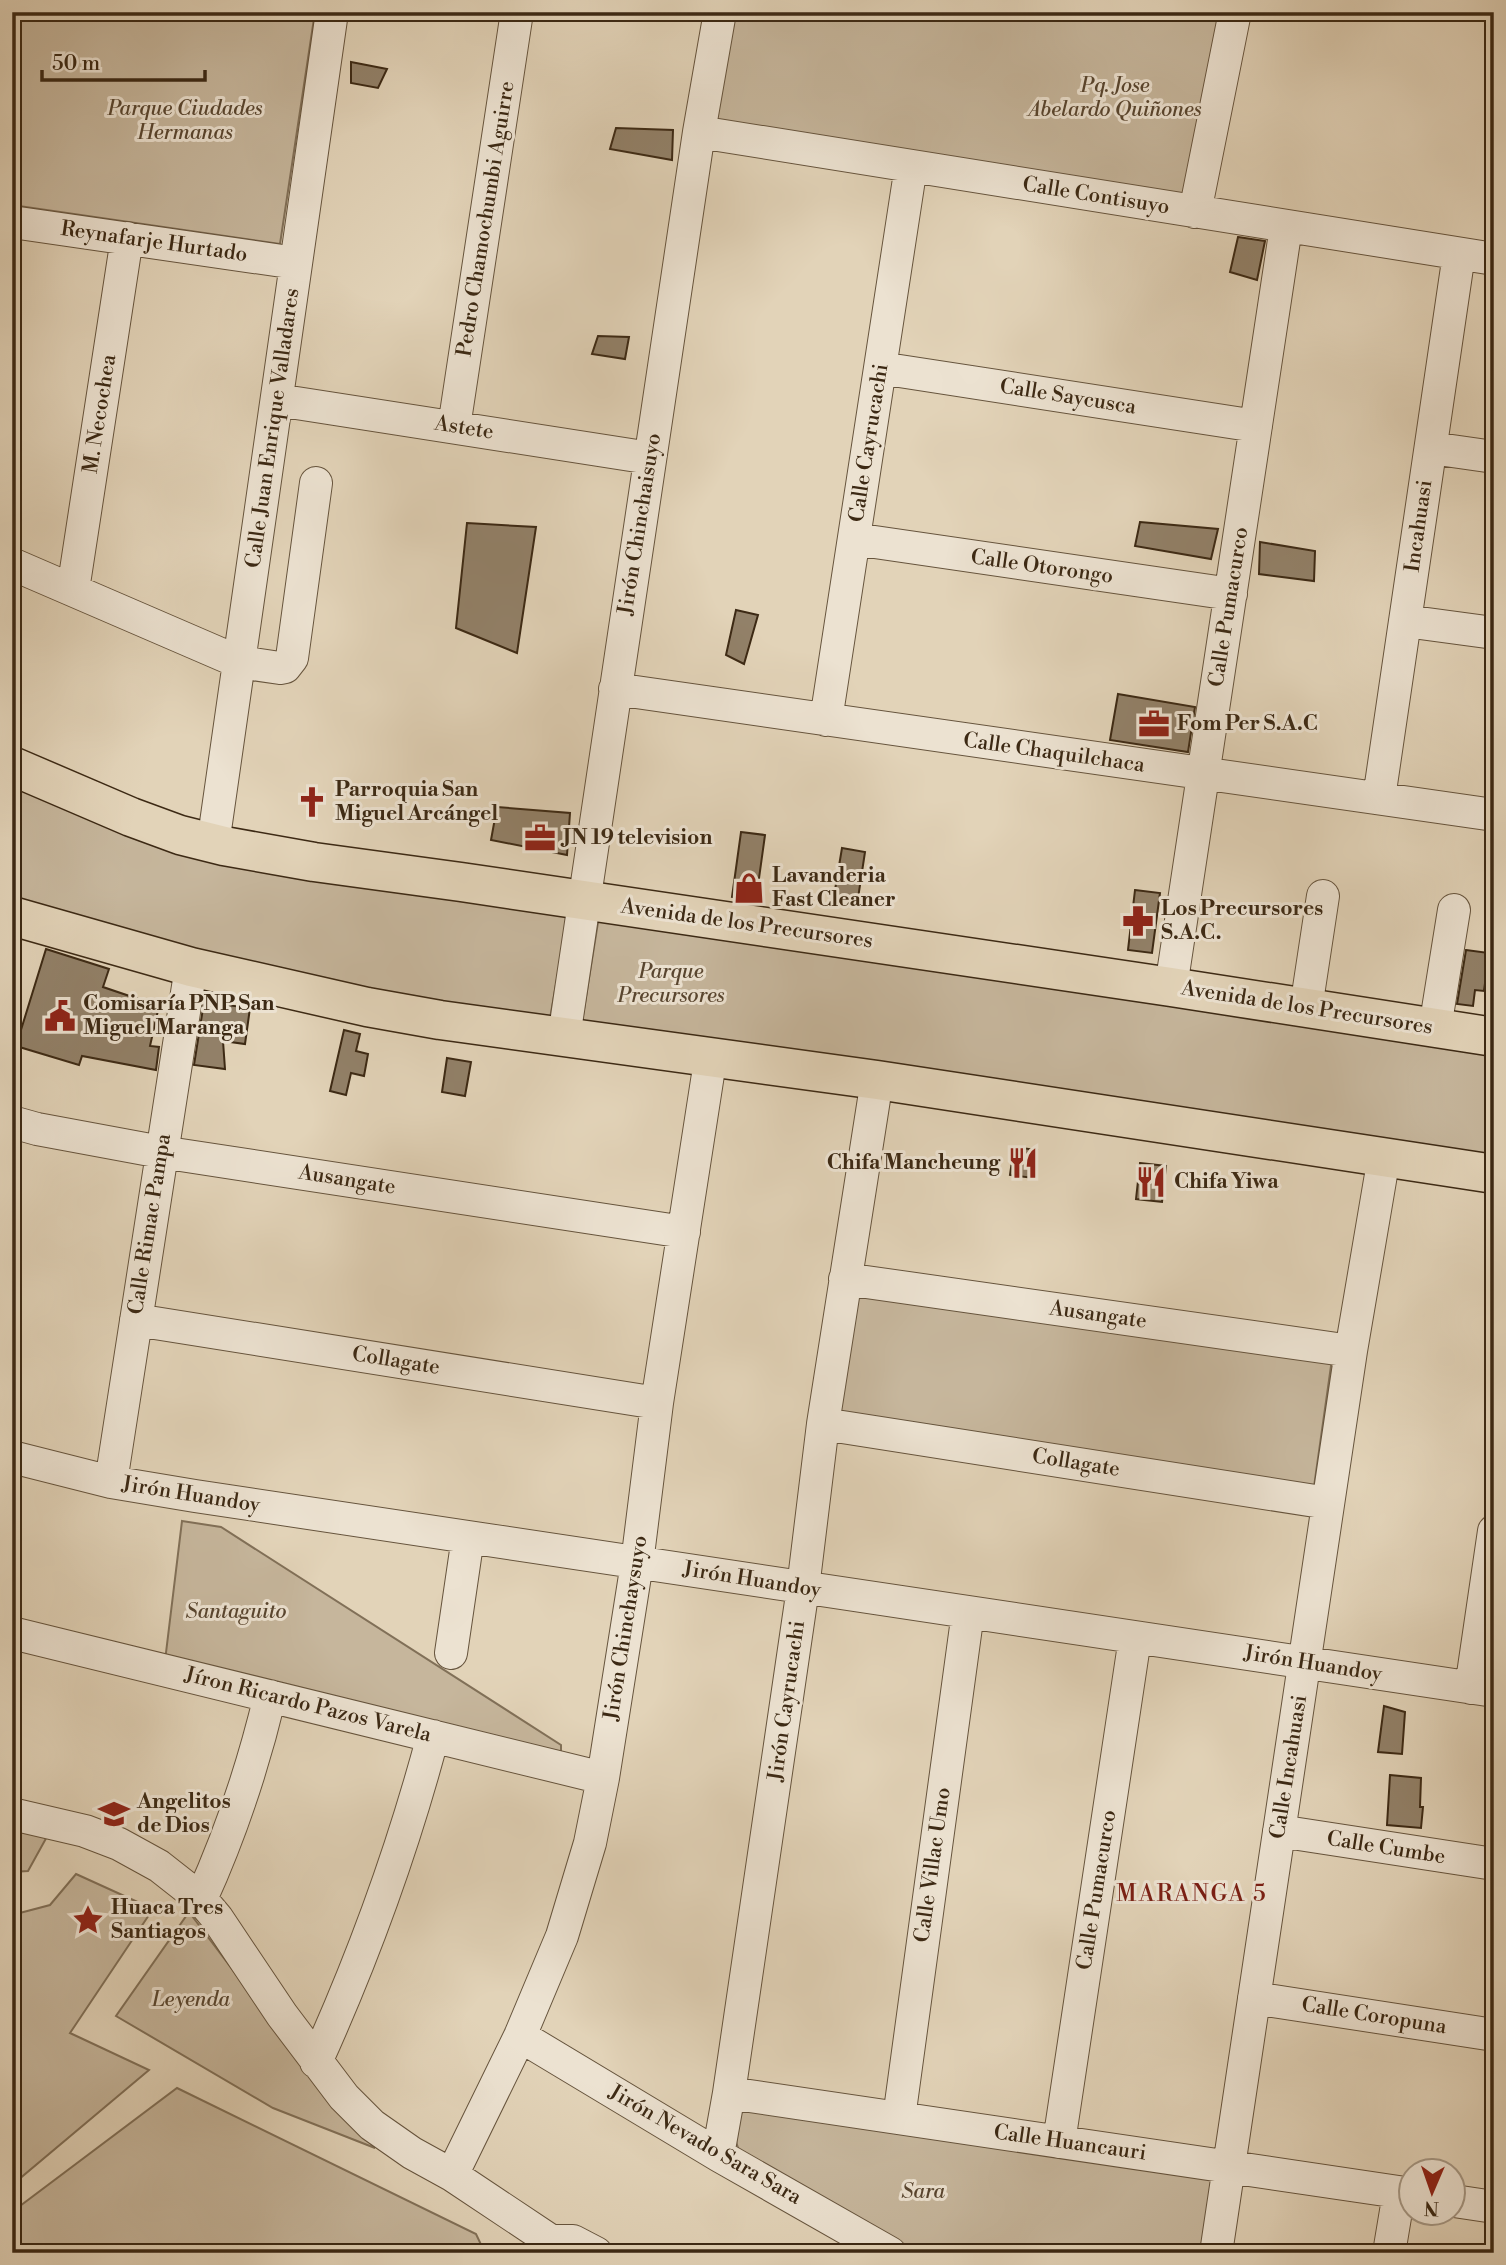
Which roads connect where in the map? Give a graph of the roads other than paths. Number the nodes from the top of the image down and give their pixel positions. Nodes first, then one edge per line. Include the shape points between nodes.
1 (332, 12) edge
2 (517, 12) edge
3 (720, 12) edge
4 (1235, 12) edge
5 (699, 132) junction
6 (911, 166) junction
7 (1195, 212) junction
8 (12, 222) edge
9 (1286, 227) junction
10 (127, 238) junction
11 (1459, 254) junction
12 (1494, 259) edge
13 (296, 263) junction
14 (880, 368) junction
15 (277, 400) junction
16 (454, 426) junction
17 (1256, 426) junction
18 (1431, 448) junction
19 (1494, 457) edge
20 (650, 458) junction
21 (316, 483) dead end
22 (854, 539) junction
23 (12, 564) edge
24 (72, 590) junction
25 (1231, 594) junction
26 (1405, 621) junction
27 (1494, 633) edge
28 (239, 662) junction
29 (615, 689) junction
30 (826, 720) junction
31 (12, 766) edge
32 (1204, 775) junction
33 (1380, 797) junction
34 (1494, 815) edge
35 (213, 844) junction
36 (1323, 896) dead end
37 (584, 900) junction
38 (1454, 910) dead end
39 (12, 916) edge
40 (191, 967) junction
41 (1171, 987) junction
42 (1306, 1008) junction
43 (1435, 1028) junction
44 (565, 1037) junction
45 (1494, 1037) edge
46 (711, 1055) junction
47 (877, 1080) junction
48 (12, 1122) edge
49 (161, 1152) junction
50 (1384, 1157) junction
51 (1494, 1174) edge
52 (684, 1232) junction
53 (845, 1279) junction
54 (136, 1320) junction
55 (1351, 1351) junction
56 (657, 1403) junction
57 (823, 1423) junction
58 (12, 1457) edge
59 (111, 1482) junction
60 (1328, 1503) junction
61 (1494, 1531) edge
62 (468, 1537) junction
63 (637, 1563) junction
64 (803, 1588) junction
65 (968, 1612) junction
66 (12, 1633) edge
67 (1135, 1638) junction
68 (451, 1654) dead end
69 (1304, 1663) junction
70 (1482, 1690) edge
71 (270, 1696) junction
72 (433, 1736) junction
73 (603, 1778) junction
74 (12, 1814) edge
75 (1279, 1831) junction
76 (1494, 1864) edge
77 (201, 1899) junction
78 (1254, 1998) junction
79 (1494, 2035) edge
80 (520, 2036) junction
81 (316, 2062) junction
82 (729, 2092) junction
83 (899, 2118) junction
84 (1059, 2142) junction
85 (718, 2155) junction
86 (1229, 2167) junction
87 (452, 2175) junction
88 (1398, 2193) edge
89 (1468, 2203) edge
90 (1494, 2207) edge
91 (1398, 2220) edge
92 (550, 2249) edge
93 (596, 2253) edge
94 (890, 2253) edge
95 (1216, 2253) edge
96 (1389, 2253) edge

1 - 13 street, Calle Juan Enrique Valladares
2 - 16 street, Pedro Chamochumbi Aguirre
3 - 5 street, Jirón Chinchaisuyo
4 - 7 street
5 - 6 street, Calle Contisuyo
5 - 20 street, Jirón Chinchaisuyo
6 - 7 street, Calle Contisuyo
6 - 14 street, Calle Cayrucachi
7 - 9 street, Calle Contisuyo
8 - 10 street, Reynafarje Hurtado
9 - 11 street, Calle Contisuyo
9 - 17 street, Calle Pumacurco
10 - 13 street, Reynafarje Hurtado
10 - 24 street, M. Necochea
11 - 12 street, Calle Contisuyo
11 - 18 street, Incahuasi
13 - 15 street, Calle Juan Enrique Valladares
14 - 17 street, Calle Saycusca
14 - 22 street, Calle Cayrucachi
15 - 16 street, Astete
15 - 28 street, Calle Juan Enrique Valladares
16 - 20 street, Astete
17 - 25 street, Calle Pumacurco
18 - 19 street
18 - 26 street, Incahuasi
20 - 29 street, Jirón Chinchaisuyo
21 - 28 street via 292,659 275,669
22 - 25 street, Calle Otorongo
22 - 30 street, Calle Cayrucachi
23 - 24 street
24 - 28 street
25 - 32 street, Calle Pumacurco
26 - 27 street
26 - 33 street, Incahuasi
28 - 35 street, Calle Juan Enrique Valladares
29 - 30 street, Calle Chaquilchaca
29 - 37 street, Jirón Chinchaisuyo
30 - 32 street, Calle Chaquilchaca
31 - 35 main road, Avenida de los Precursores via 131,817
32 - 33 street, Calle Chaquilchaca
32 - 41 street, Calle Pumacurco
33 - 34 street, Calle Chaquilchaca
35 - 37 main road, Avenida de los Precursores
36 - 42 street
37 - 41 main road, Avenida de los Precursores
37 - 44 street, Jirón Chinchaisuyo
38 - 43 street
39 - 40 main road
40 - 44 main road via 367,1007
40 - 49 street, Calle Rimac Pampa
41 - 42 main road, Avenida de los Precursores
42 - 43 main road, Avenida de los Precursores
43 - 45 main road, Avenida de los Precursores
44 - 46 main road
46 - 47 main road
46 - 52 street, Jirón Chinchaysuyo
47 - 50 main road
47 - 53 street, Jirón Cayrucachi
48 - 49 street, Ausangate
49 - 52 street, Ausangate
49 - 54 street, Calle Rimac Pampa
50 - 51 main road
50 - 55 street, Calle Incahuasi
52 - 56 street, Jirón Chinchaysuyo
53 - 55 street, Ausangate
53 - 57 street, Jirón Cayrucachi
54 - 56 street, Collagate
54 - 59 street, Calle Rimac Pampa
55 - 60 street, Calle Incahuasi
56 - 63 street, Jirón Chinchaysuyo
57 - 60 street, Collagate
57 - 64 street, Jirón Cayrucachi
58 - 59 street, Jirón Huandoy
59 - 62 street, Jirón Huandoy
60 - 69 street, Calle Incahuasi
61 - 70 street
62 - 63 street, Jirón Huandoy
62 - 68 street
63 - 64 street, Jirón Huandoy
63 - 73 street, Jirón Chinchaysuyo
64 - 65 street, Jirón Huandoy
64 - 82 street, Jirón Cayrucachi
65 - 67 street, Jirón Huandoy
65 - 83 street, Calle Villac Umo
66 - 71 street, Jíron Ricardo Pazos Varela
67 - 69 street, Jirón Huandoy
67 - 84 street, Calle Pumacurco
69 - 70 street, Jirón Huandoy
69 - 75 street, Calle Incahuasi
71 - 72 street, Jíron Ricardo Pazos Varela
71 - 77 street via 242,1800
72 - 73 street, Jíron Ricardo Pazos Varela
72 - 81 street via 390,1882
73 - 80 street, Jirón Chinchaysuyo via 590,1843 562,1936
74 - 77 street via 119,1844 159,1866
75 - 76 street, Calle Cumbe
75 - 78 street, Calle Incahuasi
77 - 81 street
78 - 79 street, Calle Coropuna
78 - 86 street, Calle Incahuasi
80 - 85 street, Jirón Nevado Sara Sara
80 - 87 street, Jirón Chinchaysuyo
81 - 87 street via 372,2124
82 - 83 street, Calle Huancauri
82 - 85 street, Jirón Cayrucachi
83 - 84 street, Calle Huancauri
84 - 86 street, Calle Huancauri
85 - 94 street, Jirón Nevado Sara Sara
86 - 88 street, Calle Huancauri
86 - 95 street, Calle Incahuasi
87 - 92 street
89 - 90 street
91 - 96 street
92 - 93 street via 573,2241

